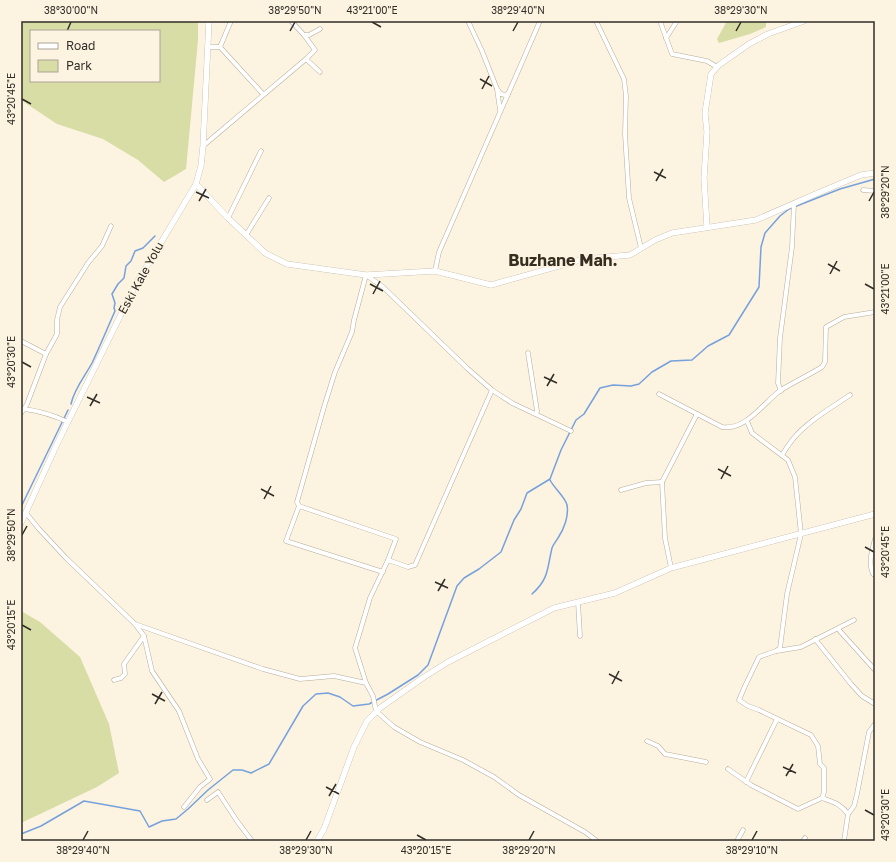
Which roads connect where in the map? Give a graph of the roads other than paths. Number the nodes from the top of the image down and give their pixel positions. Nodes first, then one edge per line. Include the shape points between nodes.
1 (209, 21) edge
2 (231, 21) edge
3 (291, 21) edge
4 (468, 21) edge
5 (540, 21) edge
6 (596, 21) edge
7 (660, 21) edge
8 (678, 21) edge
9 (804, 21) edge
10 (320, 29) dead end
11 (304, 35) junction
12 (666, 38) junction
13 (208, 47) junction
14 (220, 47) junction
15 (306, 59) junction
16 (717, 67) junction
17 (320, 72) dead end
18 (497, 89) junction
19 (263, 94) junction
20 (508, 94) junction
21 (500, 110) junction
22 (203, 146) junction
23 (261, 151) dead end
24 (875, 173) edge
25 (196, 184) junction
26 (862, 190) dead end
27 (875, 191) edge
28 (269, 198) dead end
29 (794, 203) junction
30 (228, 218) junction
31 (111, 226) dead end
32 (706, 227) junction
33 (246, 235) junction
34 (641, 248) junction
35 (435, 271) junction
36 (366, 275) junction
37 (875, 312) edge
38 (21, 341) edge
39 (528, 353) dead end
40 (46, 354) junction
41 (492, 390) junction
42 (781, 391) junction
43 (659, 394) dead end
44 (850, 395) dead end
45 (22, 411) edge
46 (536, 414) junction
47 (697, 414) junction
48 (747, 421) junction
49 (67, 422) junction
50 (571, 431) dead end
51 (782, 455) junction
52 (662, 482) junction
53 (621, 490) dead end
54 (299, 506) junction
55 (26, 513) junction
56 (875, 514) edge
57 (21, 523) edge
58 (801, 534) junction
59 (875, 539) edge
60 (388, 560) junction
61 (671, 568) junction
62 (383, 572) junction
63 (875, 575) edge
64 (578, 602) junction
65 (854, 620) dead end
66 (136, 624) junction
67 (838, 629) junction
68 (144, 636) junction
69 (580, 636) dead end
70 (815, 639) junction
71 (776, 651) junction
72 (875, 670) edge
73 (114, 680) dead end
74 (366, 683) junction
75 (875, 704) edge
76 (376, 709) junction
77 (777, 719) junction
78 (875, 724) edge
79 (648, 741) dead end
80 (706, 762) dead end
81 (728, 769) dead end
82 (746, 782) junction
83 (822, 798) junction
84 (207, 800) dead end
85 (184, 807) dead end
86 (848, 814) junction
87 (743, 830) dead end
88 (252, 841) edge
89 (317, 841) edge
90 (597, 841) edge
91 (737, 841) edge
92 (844, 841) edge

1 - 13 street, Eski Kale Yolu
2 - 14 street
3 - 11 street
4 - 18 street
5 - 20 street
6 - 34 street via 624,79 629,198
7 - 12 street
8 - 12 street
9 - 16 street via 749,44
10 - 11 street
11 - 15 street via 315,50
12 - 16 street via 672,54 707,61
13 - 14 street
13 - 22 street, Eski Kale Yolu
14 - 19 street
15 - 17 street
15 - 19 street
16 - 32 street via 711,74 705,113
18 - 20 street via 501,94
18 - 21 street
19 - 22 street
20 - 21 street
21 - 35 street via 438,252
22 - 25 street, Eski Kale Yolu
23 - 30 street
24 - 29 street via 861,175
25 - 30 street
25 - 49 street, Eski Kale Yolu via 135,286
26 - 27 street
28 - 33 street
29 - 32 street via 756,220
29 - 42 street via 792,248 780,338 778,384
30 - 33 street
31 - 40 street via 102,246 60,307 57,334
32 - 34 street via 672,233
33 - 36 street via 265,253 287,264
34 - 35 street via 630,255 584,259 491,285
35 - 36 street
36 - 41 street via 383,287
36 - 54 street via 352,332 320,418 297,502
37 - 42 street via 844,317 826,327 825,362 822,367
38 - 40 street
39 - 46 street
40 - 45 street
41 - 46 street
41 - 60 street via 415,565 408,567
42 - 48 street
43 - 47 street
44 - 51 street via 800,432
45 - 49 street via 38,411
46 - 50 street
47 - 48 street via 727,428
47 - 52 street
48 - 51 street via 752,433
49 - 55 street, Eski Kale Yolu
51 - 58 street via 788,460 795,477
52 - 53 street via 646,483
52 - 61 street via 665,538
54 - 60 street via 396,539
54 - 62 street via 286,541
55 - 57 street, Eski Kale Yolu
55 - 66 street via 66,558
56 - 58 street
58 - 61 street
58 - 71 street via 787,594 782,641
59 - 63 street via 870,560 871,570
60 - 62 street
61 - 64 street via 615,593
62 - 74 street via 370,598 355,648
64 - 69 street
64 - 76 street via 554,608 448,662
65 - 67 street
66 - 68 street
66 - 74 street via 263,669 300,679 334,676
67 - 70 street
67 - 72 street
68 - 73 street via 124,664 125,674
68 - 85 street via 152,670 179,711 198,759 210,779
70 - 71 street via 801,647
70 - 75 street via 862,696
71 - 77 street via 759,657 739,700
74 - 76 street
76 - 89 street via 354,747 324,829
76 - 90 street via 394,727 420,742 463,760 586,832
77 - 82 street
77 - 83 street via 811,735 818,746 820,764 824,768
78 - 86 street via 869,732 854,806
79 - 80 street via 658,746 665,754
81 - 82 street
82 - 83 street via 798,809
83 - 86 street via 839,804
84 - 88 street via 218,792
86 - 92 street
87 - 91 street

